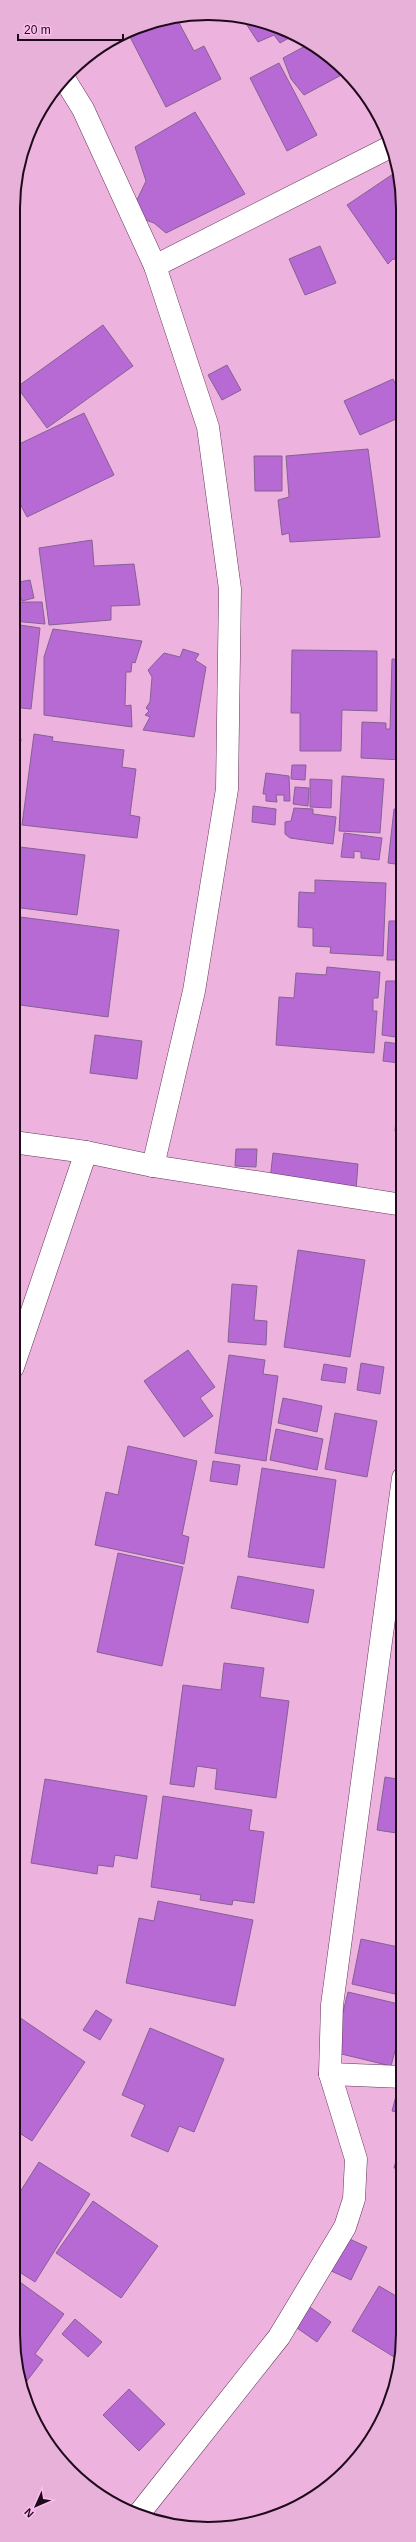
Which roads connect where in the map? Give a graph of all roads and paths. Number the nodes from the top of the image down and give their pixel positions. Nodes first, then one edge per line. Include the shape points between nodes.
1 (67, 84) edge
2 (386, 149) edge
3 (155, 266) junction
4 (20, 1143) edge
5 (86, 1152) junction
6 (153, 1166) junction
7 (396, 1204) edge
8 (20, 1347) edge
9 (396, 1530) edge
10 (330, 2074) junction
11 (396, 2077) edge
12 (142, 2510) edge

1 - 3 street via 83,109
2 - 3 street
3 - 6 street via 208,427 230,589 227,789 194,991
4 - 5 street
5 - 6 street
5 - 8 street
6 - 7 street
9 - 10 street via 332,2005
10 - 11 street
10 - 12 street via 356,2159 354,2199 345,2227 279,2338

